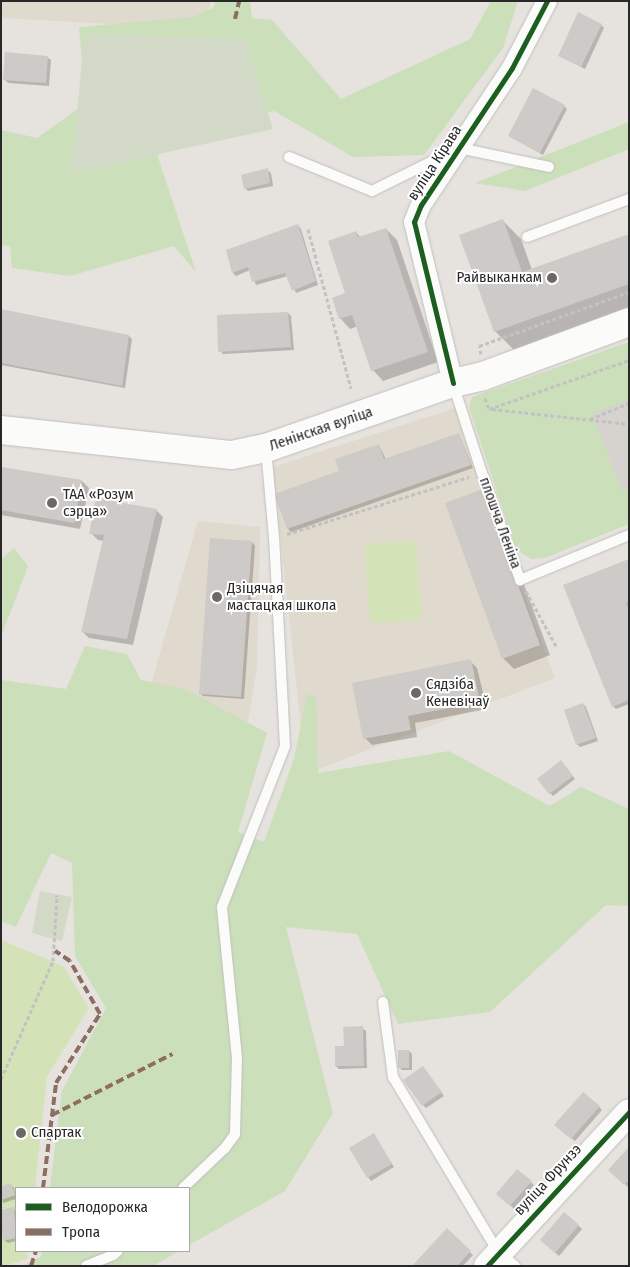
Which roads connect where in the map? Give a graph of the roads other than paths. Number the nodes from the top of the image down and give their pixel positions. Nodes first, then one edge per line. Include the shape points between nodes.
1 (547, 1) edge
2 (459, 148) junction
3 (289, 157) dead end
4 (549, 167) dead end
5 (629, 199) edge
6 (527, 237) dead end
7 (629, 322) edge
8 (453, 383) junction
9 (1, 430) edge
10 (266, 448) junction
11 (629, 536) edge
12 (383, 1002) dead end
13 (629, 1112) edge
14 (184, 1187) edge
15 (117, 1252) edge
16 (500, 1261) edge
17 (86, 1266) edge

1 - 2 street, вуліца Кірава via 512,68
2 - 3 lane via 372,191
2 - 4 lane
2 - 8 street, вуліца Кірава via 421,205 414,222
5 - 6 lane
7 - 8 main road, Ленінская вуліца via 483,376
8 - 10 main road, Ленінская вуліца
8 - 11 lane, плошча Леніна via 520,580
9 - 10 main road, Ленінская вуліца via 232,455
10 - 14 lane via 285,746 222,907 237,1058 235,1134
12 - 16 lane, вуліца Фрунзэ via 393,1077
13 - 16 street, вуліца Фрунзэ
15 - 17 lane

